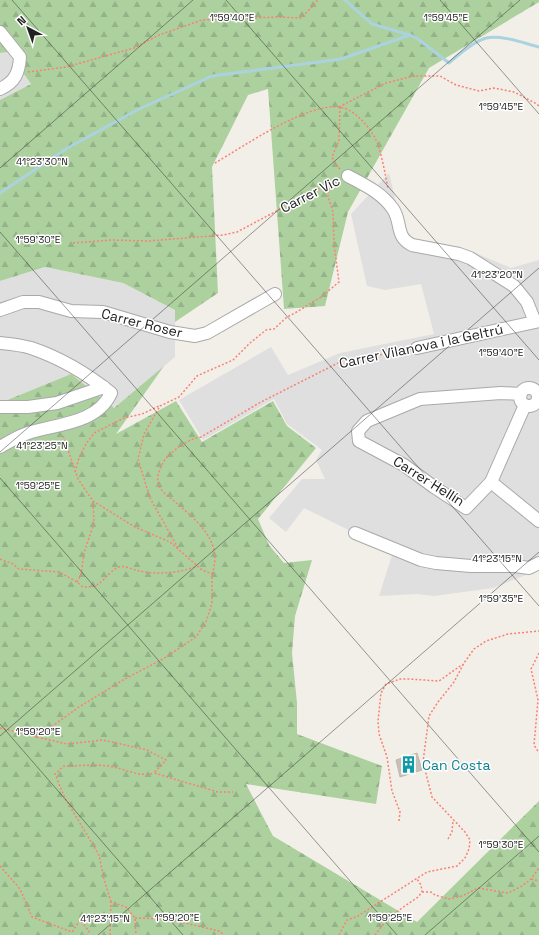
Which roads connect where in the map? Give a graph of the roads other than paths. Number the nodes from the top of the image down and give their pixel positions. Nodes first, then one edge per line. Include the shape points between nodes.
1 (0, 32) edge
2 (1, 88) edge
3 (348, 176) road end
4 (275, 294) dead end
5 (0, 310) edge
6 (537, 322) edge
7 (0, 343) edge
8 (417, 348) road end
9 (108, 390) junction
10 (537, 395) edge
11 (523, 400) junction
12 (0, 407) edge
13 (0, 447) edge
14 (491, 482) junction
15 (539, 522) edge
16 (355, 533) dead end
17 (539, 563) edge

1 - 2 street via 20,57 16,77
3 - 6 street, Carrer Vic via 387,201 394,211 400,234 408,243 470,258 514,286 527,302
4 - 5 street, Carrer Roser via 207,333 195,336 170,332 103,312 71,311 39,302 23,302
6 - 8 street, Carrer Vilanova i la Geltrú
7 - 9 street via 29,347 55,357 88,375
9 - 12 street via 57,403
9 - 13 street via 107,402 95,412 65,425 17,437
10 - 11 street via 532,406
11 - 14 street, Carrer Hellín
11 - 14 street, Carrer Hellín via 501,393 420,399 368,421 358,431 359,441 404,465 466,508
14 - 15 street
16 - 17 street via 421,560 436,563 530,568

